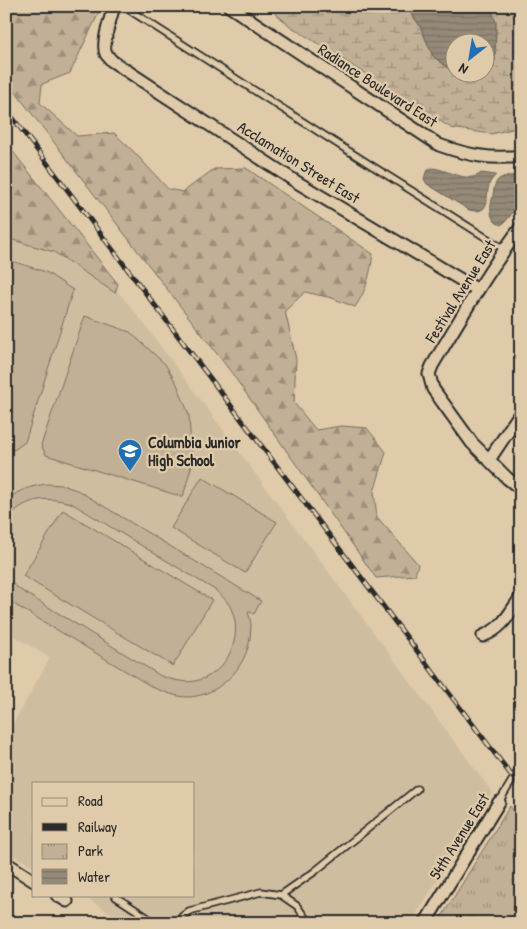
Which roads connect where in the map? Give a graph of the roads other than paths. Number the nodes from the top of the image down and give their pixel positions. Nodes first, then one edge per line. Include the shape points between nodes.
1 (114, 6) edge
2 (123, 6) edge
3 (229, 6) edge
4 (521, 156) edge
5 (521, 227) edge
6 (504, 249) junction
7 (478, 290) junction
8 (521, 412) edge
9 (489, 460) junction
10 (521, 489) edge
11 (521, 597) edge
12 (483, 636) dead end
13 (521, 766) edge
14 (417, 789) dead end
15 (499, 802) joint
16 (6, 863) edge
17 (32, 880) edge
18 (281, 894) junction
19 (116, 896) edge
20 (156, 923) edge
21 (177, 923) edge
22 (309, 923) edge
23 (425, 923) edge

1 - 7 street, Acclamation Street East via 105,48 112,61 295,181
2 - 6 lane
3 - 4 street, Radiance Boulevard East via 439,145 480,156
5 - 6 street, Festival Avenue East
6 - 7 street, Festival Avenue East
7 - 9 street, Festival Avenue East via 429,374 433,389
8 - 9 street
9 - 10 street
11 - 12 street via 504,622
13 - 15 lane, 54th Avenue East
14 - 18 lane via 314,872
15 - 23 street, 54th Avenue East
16 - 17 street
18 - 21 lane via 261,892 188,911
18 - 22 lane via 297,906
19 - 20 lane

